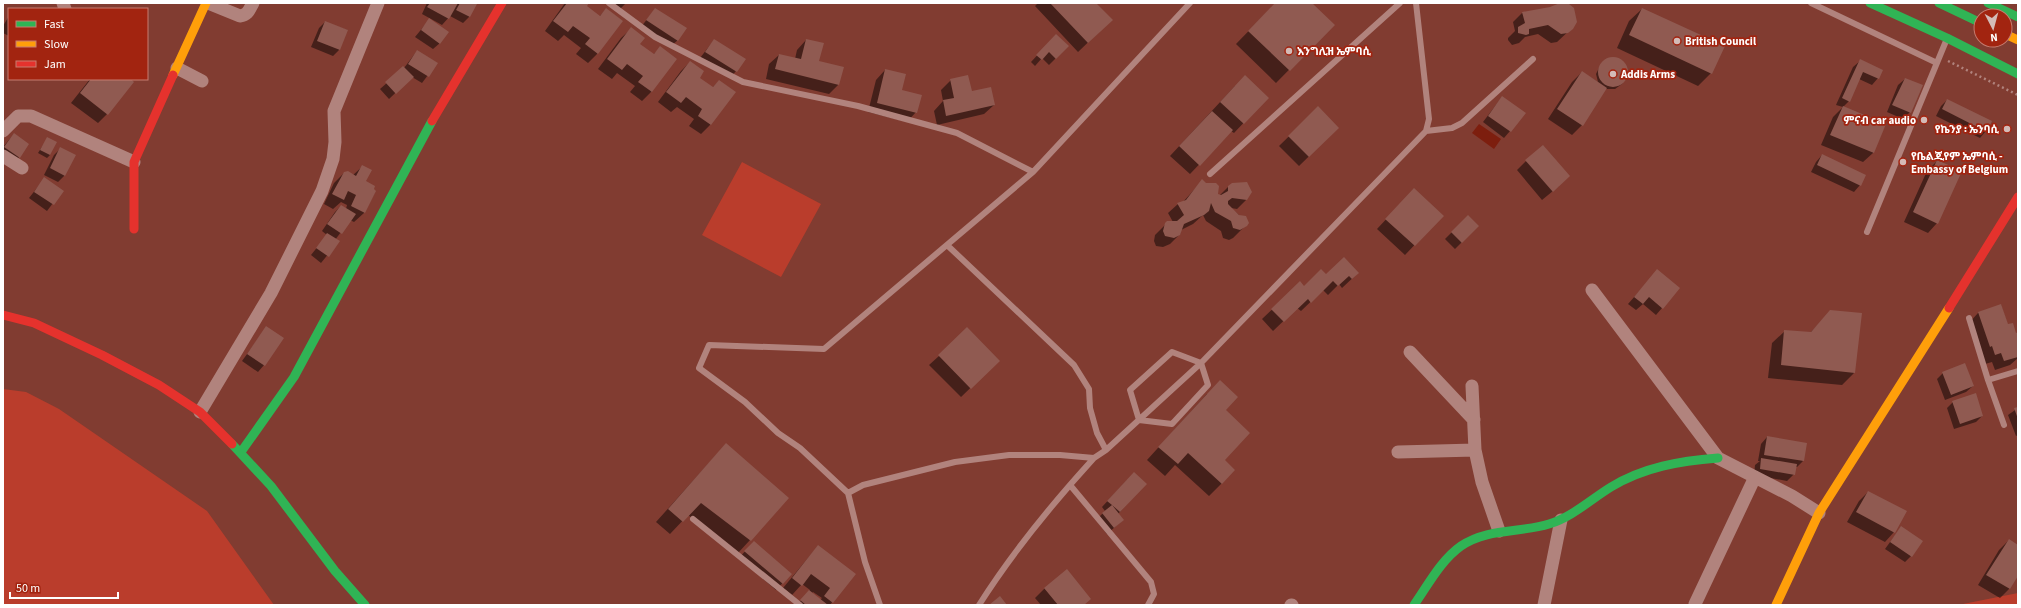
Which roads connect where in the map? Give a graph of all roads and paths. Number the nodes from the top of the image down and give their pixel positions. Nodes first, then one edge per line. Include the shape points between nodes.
1 (207, 3) edge
2 (253, 3) edge
3 (378, 3) edge
4 (502, 3) edge
5 (609, 3) edge
6 (1190, 3) edge
7 (1400, 3) edge
8 (1416, 3) edge
9 (1811, 3) edge
10 (1870, 3) edge
11 (1938, 3) edge
12 (1988, 3) edge
13 (2018, 17) edge
14 (1973, 19) edge
15 (1947, 38) junction
16 (1533, 59) dead end
17 (1937, 63) junction
18 (177, 68) junction
19 (2018, 74) edge
20 (202, 81) dead end
21 (3, 131) edge
22 (1426, 131) junction
23 (3, 156) edge
24 (134, 162) junction
25 (22, 168) dead end
26 (1033, 172) junction
27 (1210, 174) dead end
28 (2018, 197) edge
29 (134, 229) dead end
30 (1867, 232) dead end
31 (947, 245) junction
32 (1592, 290) dead end
33 (3, 315) edge
34 (1969, 318) dead end
35 (1410, 352) dead end
36 (1200, 363) junction
37 (2018, 371) edge
38 (1988, 380) junction
39 (1472, 386) dead end
40 (200, 412) junction
41 (1139, 420) junction
42 (1474, 420) junction
43 (2004, 425) dead end
44 (1106, 450) junction
45 (1475, 450) junction
46 (241, 452) junction
47 (1398, 452) dead end
48 (1094, 458) junction
49 (1718, 458) junction
50 (1755, 477) junction
51 (1070, 485) junction
52 (848, 493) junction
53 (1819, 513) junction
54 (693, 519) dead end
55 (1561, 520) junction
56 (1499, 532) junction
57 (1695, 604) dead end
58 (365, 605) edge
59 (800, 605) edge
60 (880, 605) edge
61 (979, 605) edge
62 (1148, 605) edge
63 (1414, 605) edge
64 (1544, 605) edge
65 (1776, 605) edge

1 - 2 street via 240,16 248,12
1 - 18 street
3 - 40 street via 334,110 333,158 322,191 271,293
4 - 46 street via 417,147 294,377
5 - 26 lane via 655,38 743,82 858,106 957,133
6 - 26 lane
7 - 27 lane
8 - 22 lane via 1429,119
9 - 17 lane
10 - 15 street
11 - 14 street
12 - 13 street
15 - 17 lane
15 - 19 street
16 - 22 lane via 1462,123 1452,128
17 - 30 lane
18 - 20 street
18 - 24 street
21 - 24 street via 18,116 31,116
22 - 36 lane
23 - 25 street
24 - 29 street
26 - 31 lane
28 - 53 street via 1902,385
31 - 44 lane via 1074,365 1089,389 1090,408
31 - 52 lane via 824,349 709,345 700,368 745,402 778,433 800,448
32 - 49 street
33 - 40 street via 34,323 102,355 159,385
34 - 38 lane
35 - 42 street
36 - 41 lane
36 - 41 lane via 1208,385 1172,424
36 - 41 lane via 1172,352 1130,390
37 - 38 lane
38 - 43 lane
39 - 42 street
40 - 46 street
41 - 44 lane
42 - 45 street
44 - 48 lane
45 - 47 street
45 - 56 street via 1482,482
46 - 58 street
48 - 51 lane
48 - 52 lane via 1009,455 955,462 863,485
49 - 50 street
49 - 55 street via 1683,460 1647,470 1612,487
50 - 53 street
50 - 57 street
51 - 61 lane via 997,577
51 - 62 lane via 1151,582 1154,594
52 - 60 lane via 865,562
53 - 65 street
54 - 59 lane
55 - 56 street via 1538,527
55 - 64 street
56 - 63 street via 1473,540 1453,553

